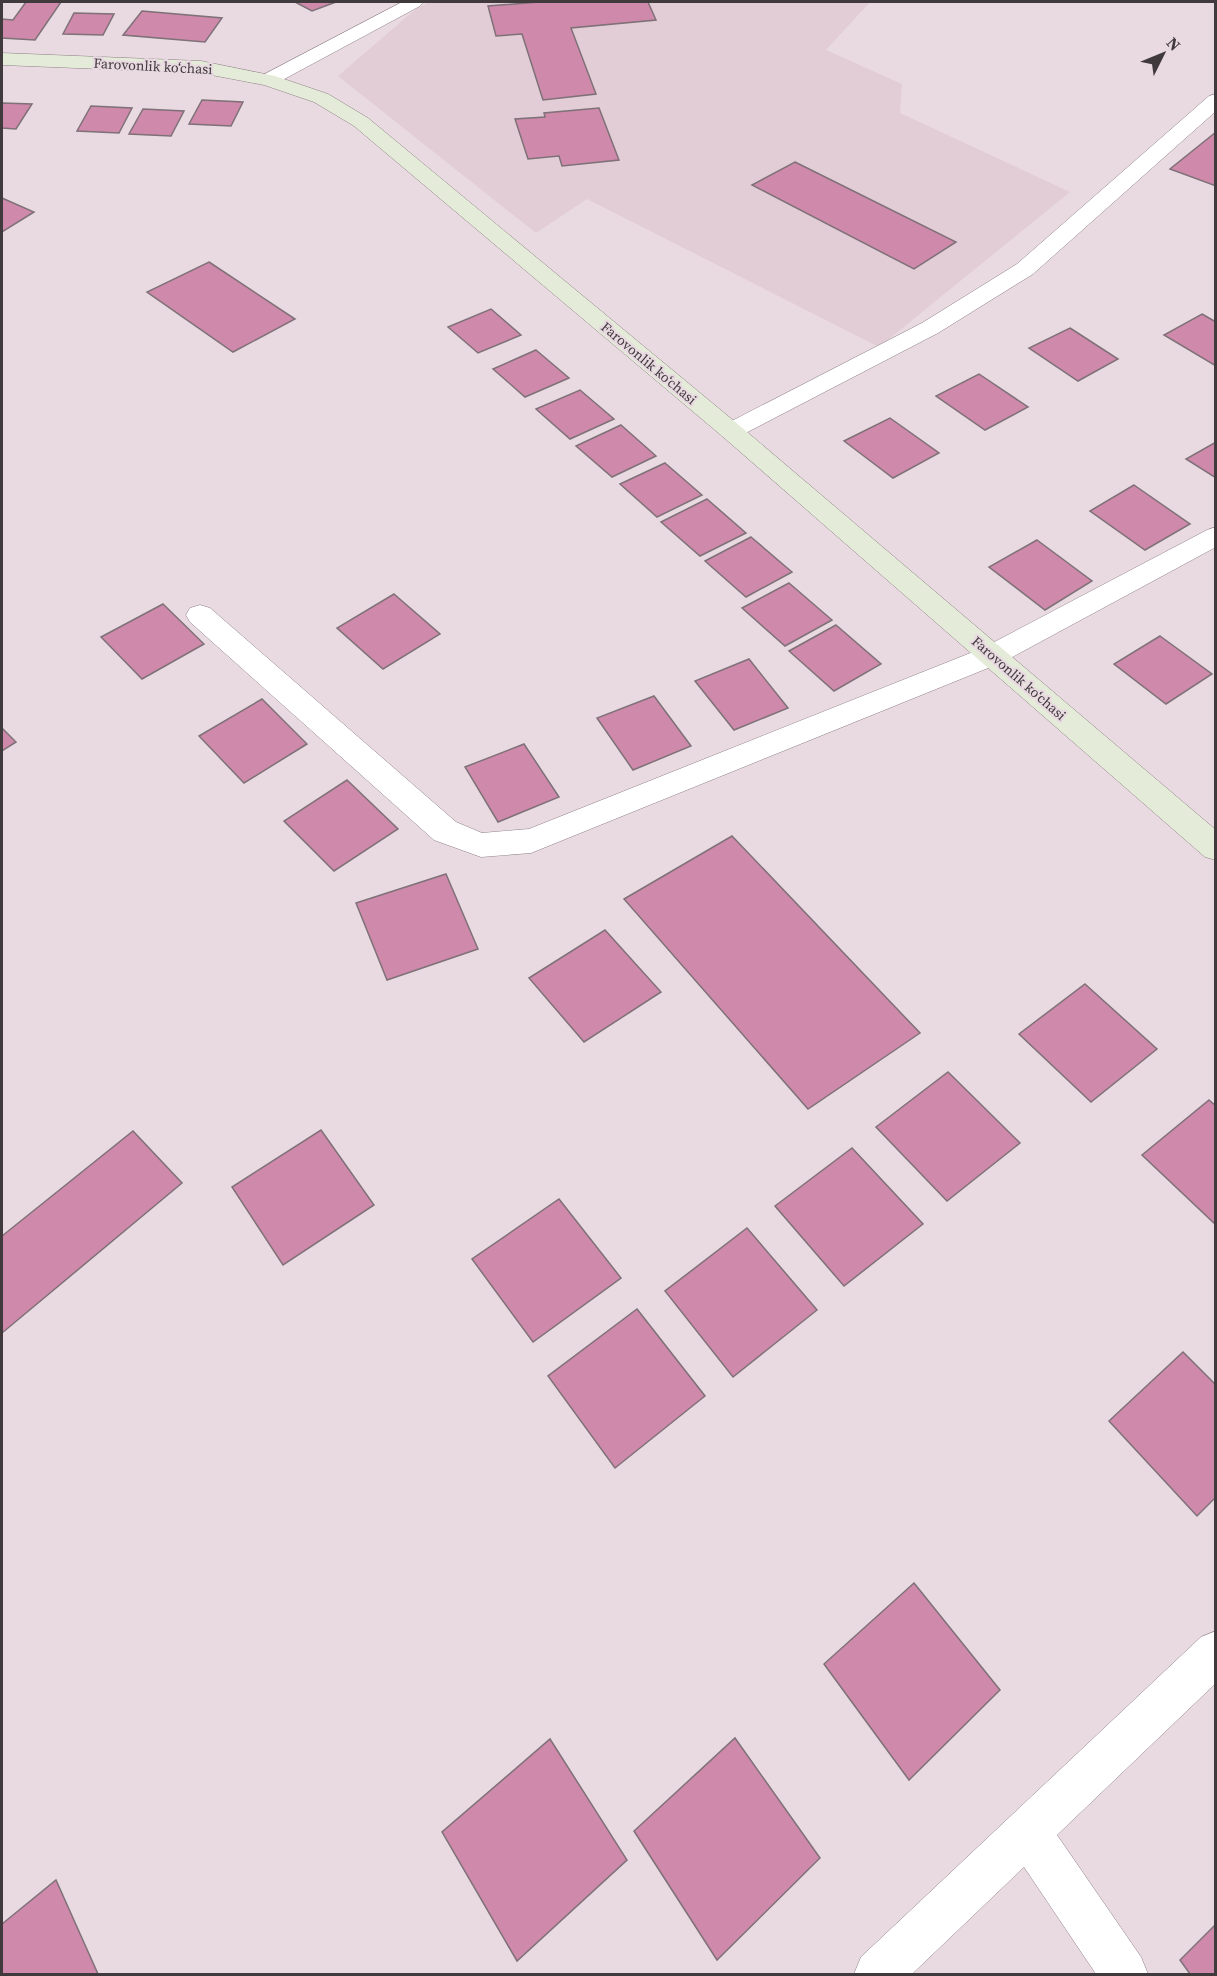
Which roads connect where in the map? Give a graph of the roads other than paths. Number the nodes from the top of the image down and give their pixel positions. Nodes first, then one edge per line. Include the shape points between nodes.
1 (414, 2) edge
2 (2, 59) edge
3 (268, 80) junction
4 (1215, 100) edge
5 (731, 431) junction
6 (1215, 536) edge
7 (200, 615) dead end
8 (993, 655) junction
9 (1215, 848) edge
10 (1215, 1652) edge
11 (1028, 1832) junction
12 (878, 1974) edge
13 (1124, 1974) edge

1 - 3 street
2 - 3 street, Farovonlik koʻchasi via 201,67
3 - 5 street, Farovonlik koʻchasi via 321,98 361,122
4 - 5 street via 1025,268 930,328
5 - 8 street, Farovonlik koʻchasi
6 - 8 street
7 - 8 street via 445,831 481,845 531,842
8 - 9 street, Farovonlik koʻchasi
10 - 11 street
11 - 12 street
11 - 13 street

